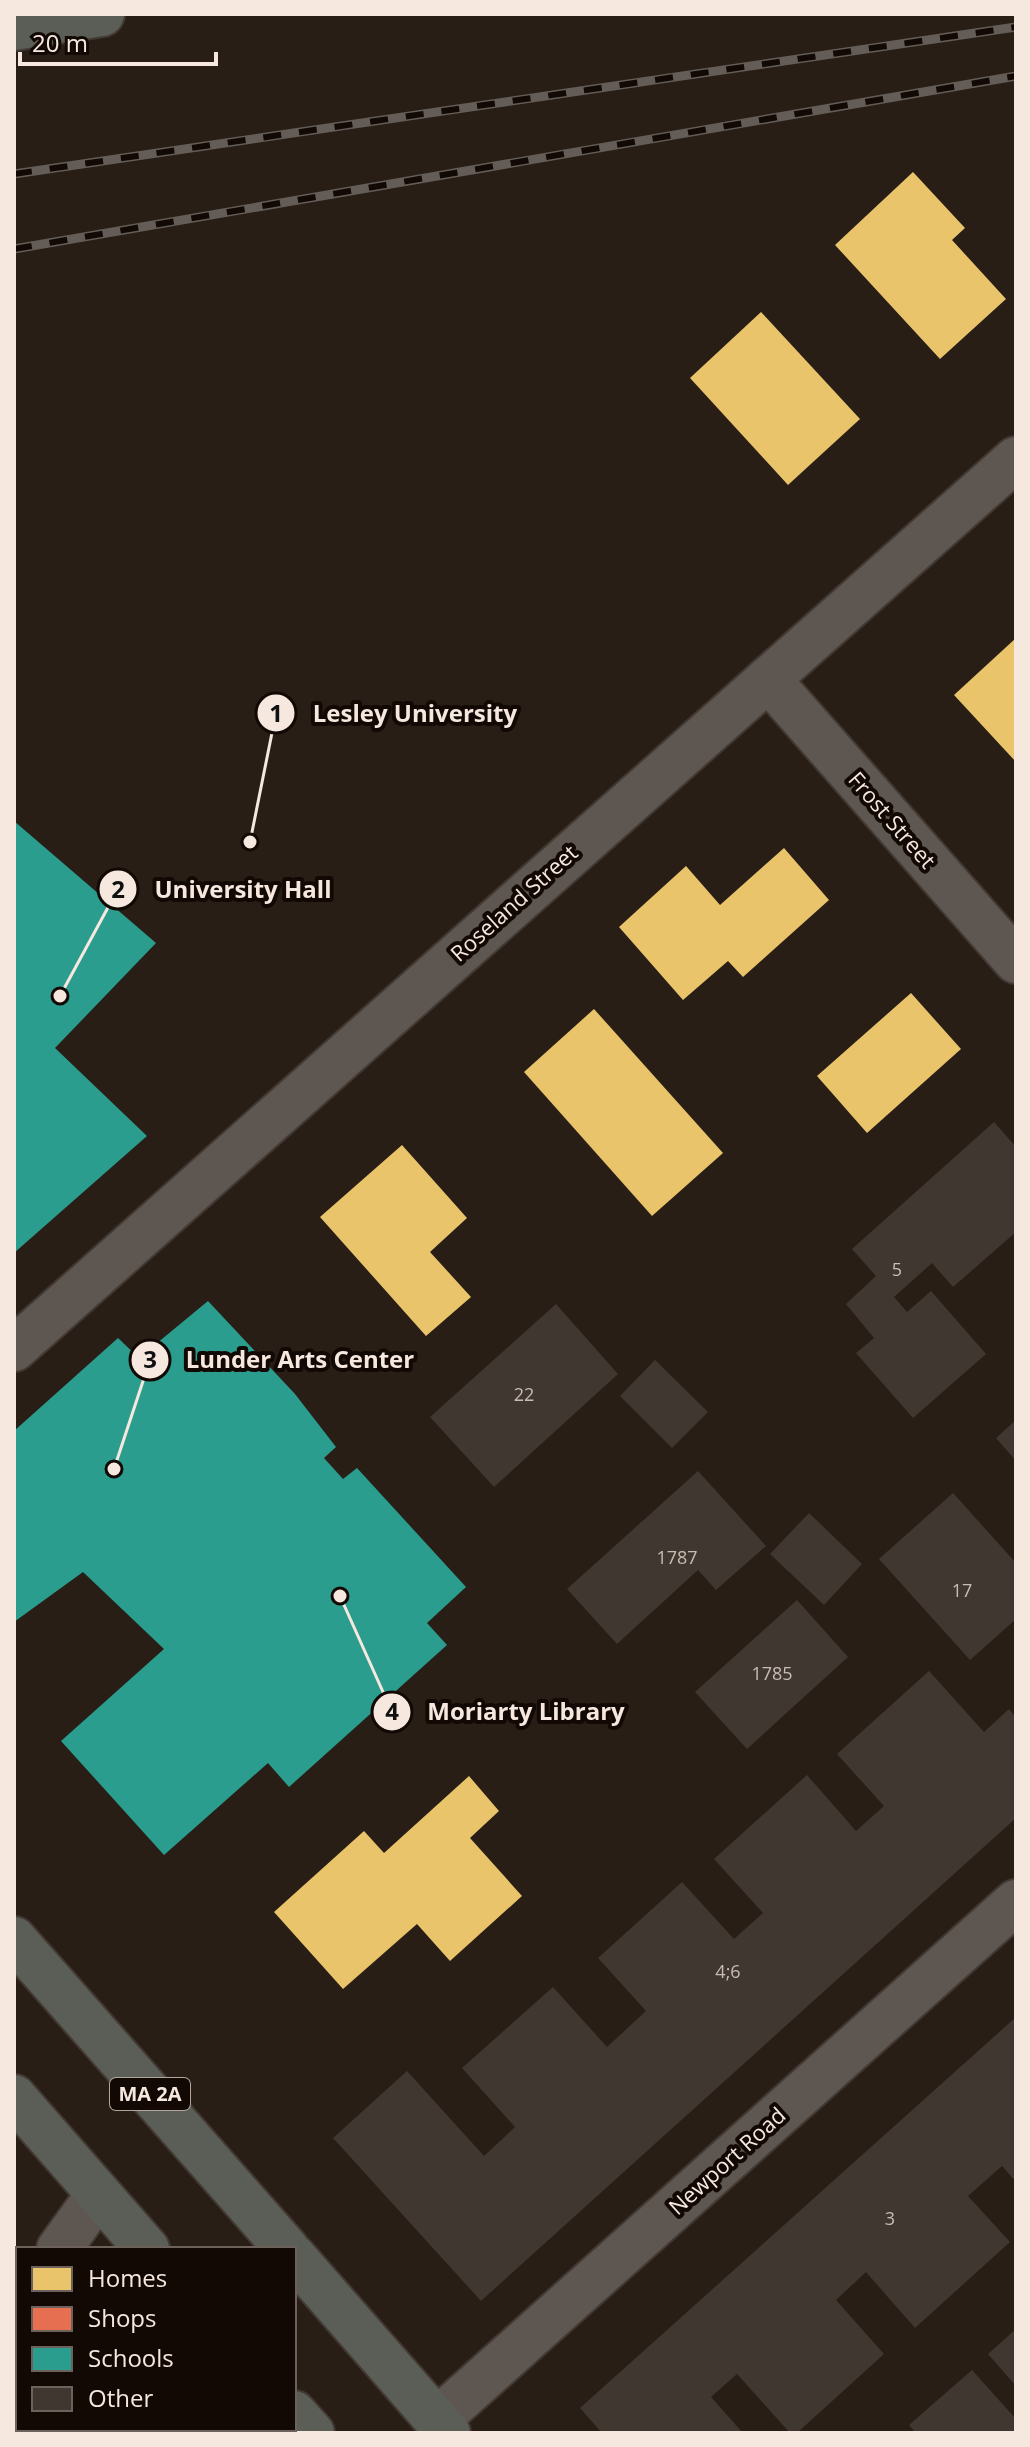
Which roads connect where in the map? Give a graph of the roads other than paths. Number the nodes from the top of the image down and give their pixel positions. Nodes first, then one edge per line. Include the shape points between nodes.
1 (102, 14) edge
2 (14, 28) edge
3 (1016, 459) edge
4 (768, 679) junction
5 (1016, 961) edge
6 (14, 1349) edge
7 (1016, 1902) edge
8 (14, 1939) edge
9 (14, 2097) edge
10 (98, 2195) junction
11 (60, 2247) edge
12 (145, 2247) edge
13 (285, 2247) edge
14 (296, 2259) edge
15 (296, 2415) edge
16 (443, 2426) edge
17 (312, 2433) edge

1 - 2 main road
3 - 4 street, Roseland Street
4 - 5 street, Frost Street
4 - 6 street, Roseland Street
7 - 16 street, Newport Road
8 - 13 main road, MA 2A
9 - 10 main road
10 - 11 street
10 - 12 main road
14 - 16 main road
15 - 17 main road

